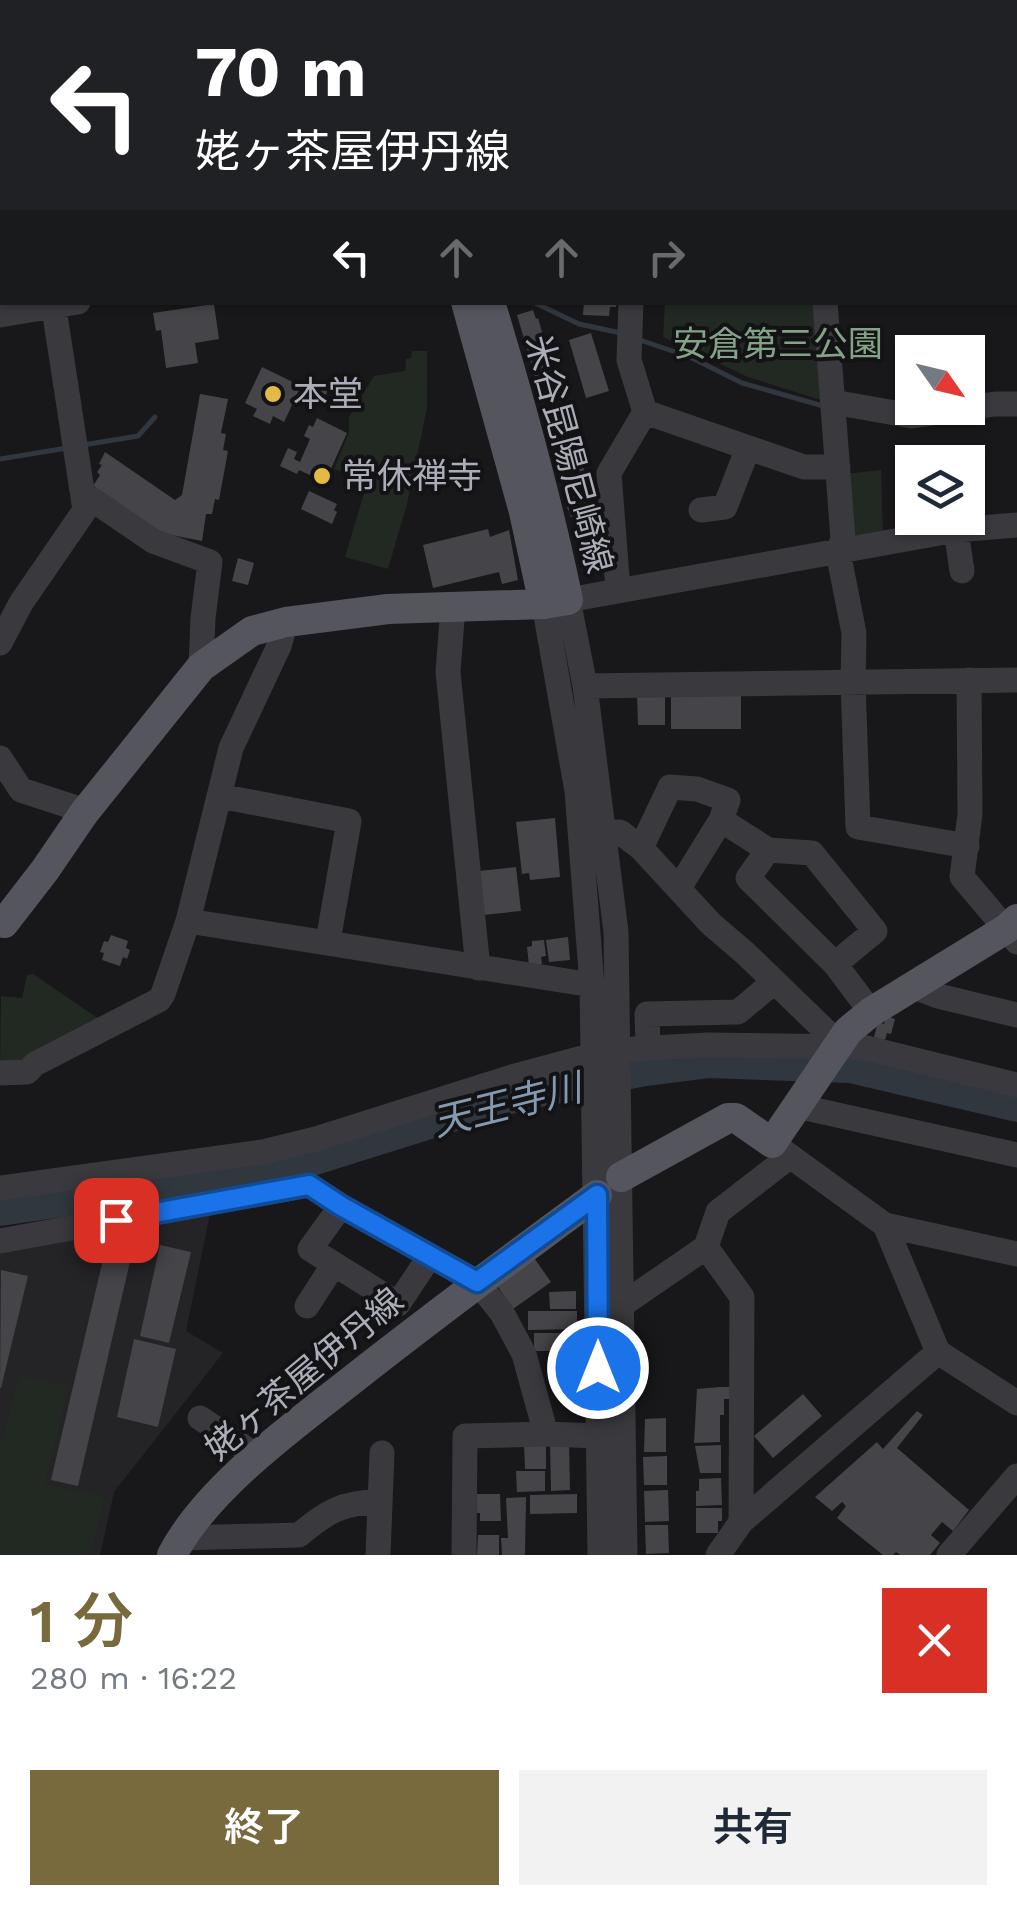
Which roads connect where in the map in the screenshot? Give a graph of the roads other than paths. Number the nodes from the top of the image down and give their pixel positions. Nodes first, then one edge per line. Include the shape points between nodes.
1 (55, 305) edge
2 (61, 305) edge
3 (467, 305) edge
4 (491, 305) edge
5 (631, 305) edge
6 (825, 305) edge
7 (0, 315) edge
8 (833, 402) junction
9 (1017, 404) edge
10 (645, 412) junction
11 (748, 448) junction
12 (838, 466) junction
13 (84, 497) junction
14 (701, 510) dead end
15 (1017, 525) edge
16 (985, 528) edge
17 (929, 535) edge
18 (957, 535) edge
19 (838, 552) junction
20 (962, 571) dead end
21 (618, 590) junction
22 (556, 602) junction
23 (453, 606) junction
24 (286, 622) junction
25 (0, 643) edge
26 (201, 667) junction
27 (969, 680) junction
28 (1017, 680) edge
29 (853, 682) junction
30 (585, 686) junction
31 (0, 758) edge
32 (220, 796) junction
33 (84, 812) junction
34 (722, 820) junction
35 (604, 832) junction
36 (966, 846) junction
37 (640, 848) junction
38 (768, 850) junction
39 (679, 888) junction
40 (188, 920) junction
41 (2, 926) edge
42 (1013, 930) edge
43 (328, 942) junction
44 (835, 964) junction
45 (478, 968) junction
46 (774, 982) junction
47 (592, 985) junction
48 (912, 986) junction
49 (738, 1012) junction
50 (871, 1012) junction
51 (1017, 1014) edge
52 (729, 1046) junction
53 (648, 1048) junction
54 (836, 1049) junction
55 (606, 1057) junction
56 (0, 1073) edge
57 (1017, 1085) edge
58 (805, 1095) junction
59 (781, 1150) junction
60 (1017, 1155) edge
61 (609, 1186) junction
62 (0, 1188) edge
63 (341, 1206) junction
64 (885, 1224) junction
65 (384, 1230) junction
66 (0, 1241) edge
67 (706, 1247) junction
68 (368, 1253) dead end
69 (1017, 1254) edge
70 (430, 1256) junction
71 (334, 1264) junction
72 (477, 1282) junction
73 (398, 1304) junction
74 (622, 1305) junction
75 (307, 1306) dead end
76 (420, 1326) junction
77 (938, 1352) junction
78 (1017, 1403) edge
79 (212, 1421) dead end
80 (546, 1434) junction
81 (598, 1436) junction
82 (382, 1453) dead end
83 (258, 1457) junction
84 (1017, 1476) edge
85 (378, 1502) junction
86 (742, 1522) junction
87 (176, 1547) edge
88 (378, 1555) edge
89 (464, 1555) edge
90 (600, 1555) edge
91 (625, 1555) edge
92 (718, 1555) edge
93 (949, 1555) edge

1 - 7 street
2 - 13 street
3 - 22 main road, 米谷昆陽尼崎線
4 - 22 main road, 米谷昆陽尼崎線 via 540,475
5 - 10 street via 630,360
6 - 8 street
8 - 9 street via 912,416
8 - 12 street
10 - 11 street
10 - 21 street via 609,474
11 - 12 street via 804,467
11 - 14 street via 725,507
12 - 19 street
13 - 25 street via 86,510
13 - 26 street via 153,541 210,562
15 - 16 street
17 - 19 street
18 - 20 street
19 - 21 street
19 - 29 street via 854,634
21 - 22 street
22 - 23 main road, 米谷昆陽尼崎線
22 - 30 street
22 - 47 street
23 - 24 main road, 米谷昆陽尼崎線
23 - 45 street via 448,672
24 - 26 main road, 米谷昆陽尼崎線 via 252,631
24 - 32 street via 231,748
26 - 33 main road, 米谷昆陽尼崎線
27 - 28 street
27 - 29 street
27 - 36 street
29 - 30 street
29 - 36 street via 858,826
30 - 35 street
31 - 33 street via 22,790
32 - 40 street
32 - 43 street via 349,821
33 - 41 main road, 米谷昆陽尼崎線
34 - 37 street via 728,800 670,787
34 - 38 street
34 - 39 street
35 - 37 street via 620,832
35 - 55 street via 616,932
36 - 42 street via 962,876
37 - 39 street
38 - 44 street via 748,878
38 - 44 street via 812,854 875,931
39 - 46 street
40 - 43 street
40 - 56 street via 159,1000 26,1072
42 - 48 main road
43 - 45 street
44 - 50 street
45 - 47 street
46 - 49 street
46 - 54 street
47 - 55 street
48 - 50 main road
48 - 51 street
49 - 52 street
49 - 53 street via 648,1014
50 - 54 main road
52 - 53 street
52 - 54 street
53 - 55 street
54 - 57 street via 862,1047
54 - 58 main road
55 - 61 street
55 - 62 street via 515,1076 263,1152
58 - 59 main road
58 - 60 street
59 - 61 main road, 姥ヶ茶屋伊丹線 via 728,1118
59 - 64 street
59 - 67 street via 718,1212
61 - 72 main road, 姥ヶ茶屋伊丹線
61 - 74 street
61 - 81 street
63 - 65 street
63 - 66 street via 309,1185
63 - 71 street via 310,1249
64 - 69 street
64 - 77 street
65 - 68 street
65 - 70 street
67 - 74 street
67 - 86 street via 742,1297
70 - 72 street
70 - 73 street
71 - 73 street
71 - 75 street
72 - 76 main road, 姥ヶ茶屋伊丹線
72 - 80 street via 524,1354
73 - 76 street
74 - 91 street
76 - 83 main road, 姥ヶ茶屋伊丹線
77 - 78 street
77 - 86 street
79 - 83 street
80 - 81 street
80 - 89 street via 465,1436
81 - 90 street
82 - 85 street
83 - 87 main road, 姥ヶ茶屋伊丹線 via 204,1508
84 - 93 street
85 - 87 street via 340,1506 299,1534
85 - 88 street
86 - 92 street

